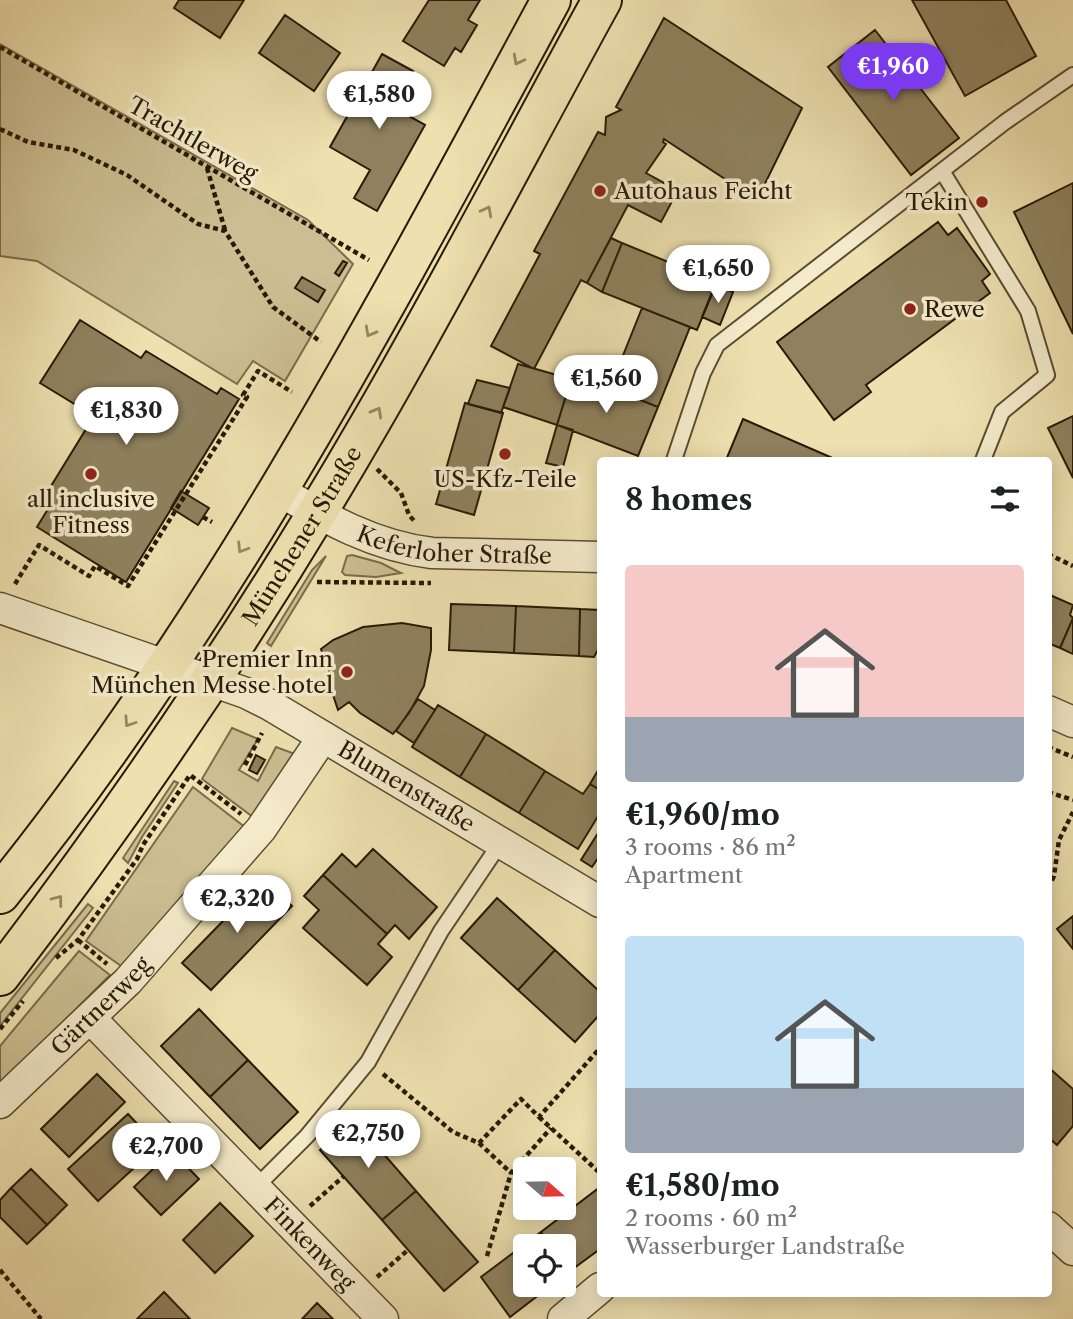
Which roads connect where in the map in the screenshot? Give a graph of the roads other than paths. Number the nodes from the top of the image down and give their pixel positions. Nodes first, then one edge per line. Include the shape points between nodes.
1 (551, 0) edge
2 (602, 0) edge
3 (1073, 75) edge
4 (942, 171) junction
5 (446, 240) junction
6 (675, 457) edge
7 (984, 457) edge
8 (278, 490) junction
9 (317, 513) junction
10 (597, 557) edge
11 (3, 610) edge
12 (166, 666) junction
13 (210, 681) junction
14 (1052, 713) edge
15 (1073, 722) edge
16 (323, 737) junction
17 (501, 842) junction
18 (0, 894) edge
19 (597, 900) edge
20 (0, 975) edge
21 (90, 1018) junction
22 (0, 1103) edge
23 (254, 1189) junction
24 (1052, 1231) edge
25 (1073, 1250) edge
26 (597, 1291) edge
27 (383, 1319) edge
28 (563, 1319) edge

1 -> 5 main road
5 -> 2 main road
3 - 4 lane
4 - 6 lane via 717,345
4 - 7 lane via 1028,311 1047,375 1002,412
5 -> 8 main road, Münchener Straße via 386,266 307,444
9 -> 5 main road, Münchener Straße via 443,293
8 - 9 street, Keferloher Straße
8 -> 12 main road, Münchener Straße
9 - 10 street, Keferloher Straße via 348,530 405,550
9 - 13 main road, Münchener Straße
11 - 12 street, Blumenstraße
12 - 13 street, Blumenstraße
12 -> 18 main road, Münchener Straße via 84,786
13 - 16 street, Blumenstraße via 246,693
20 -> 13 main road, Münchener Straße via 97,849
14 - 15 street
16 - 17 street, Blumenstraße
16 - 21 street, Gärtnerweg via 261,829
17 - 19 street, Blumenstraße
17 - 23 lane via 441,931 368,1062 307,1136
21 - 22 street, Gärtnerweg
21 - 23 street, Finkenweg
23 - 27 street, Finkenweg
24 - 25 street
26 - 28 street

